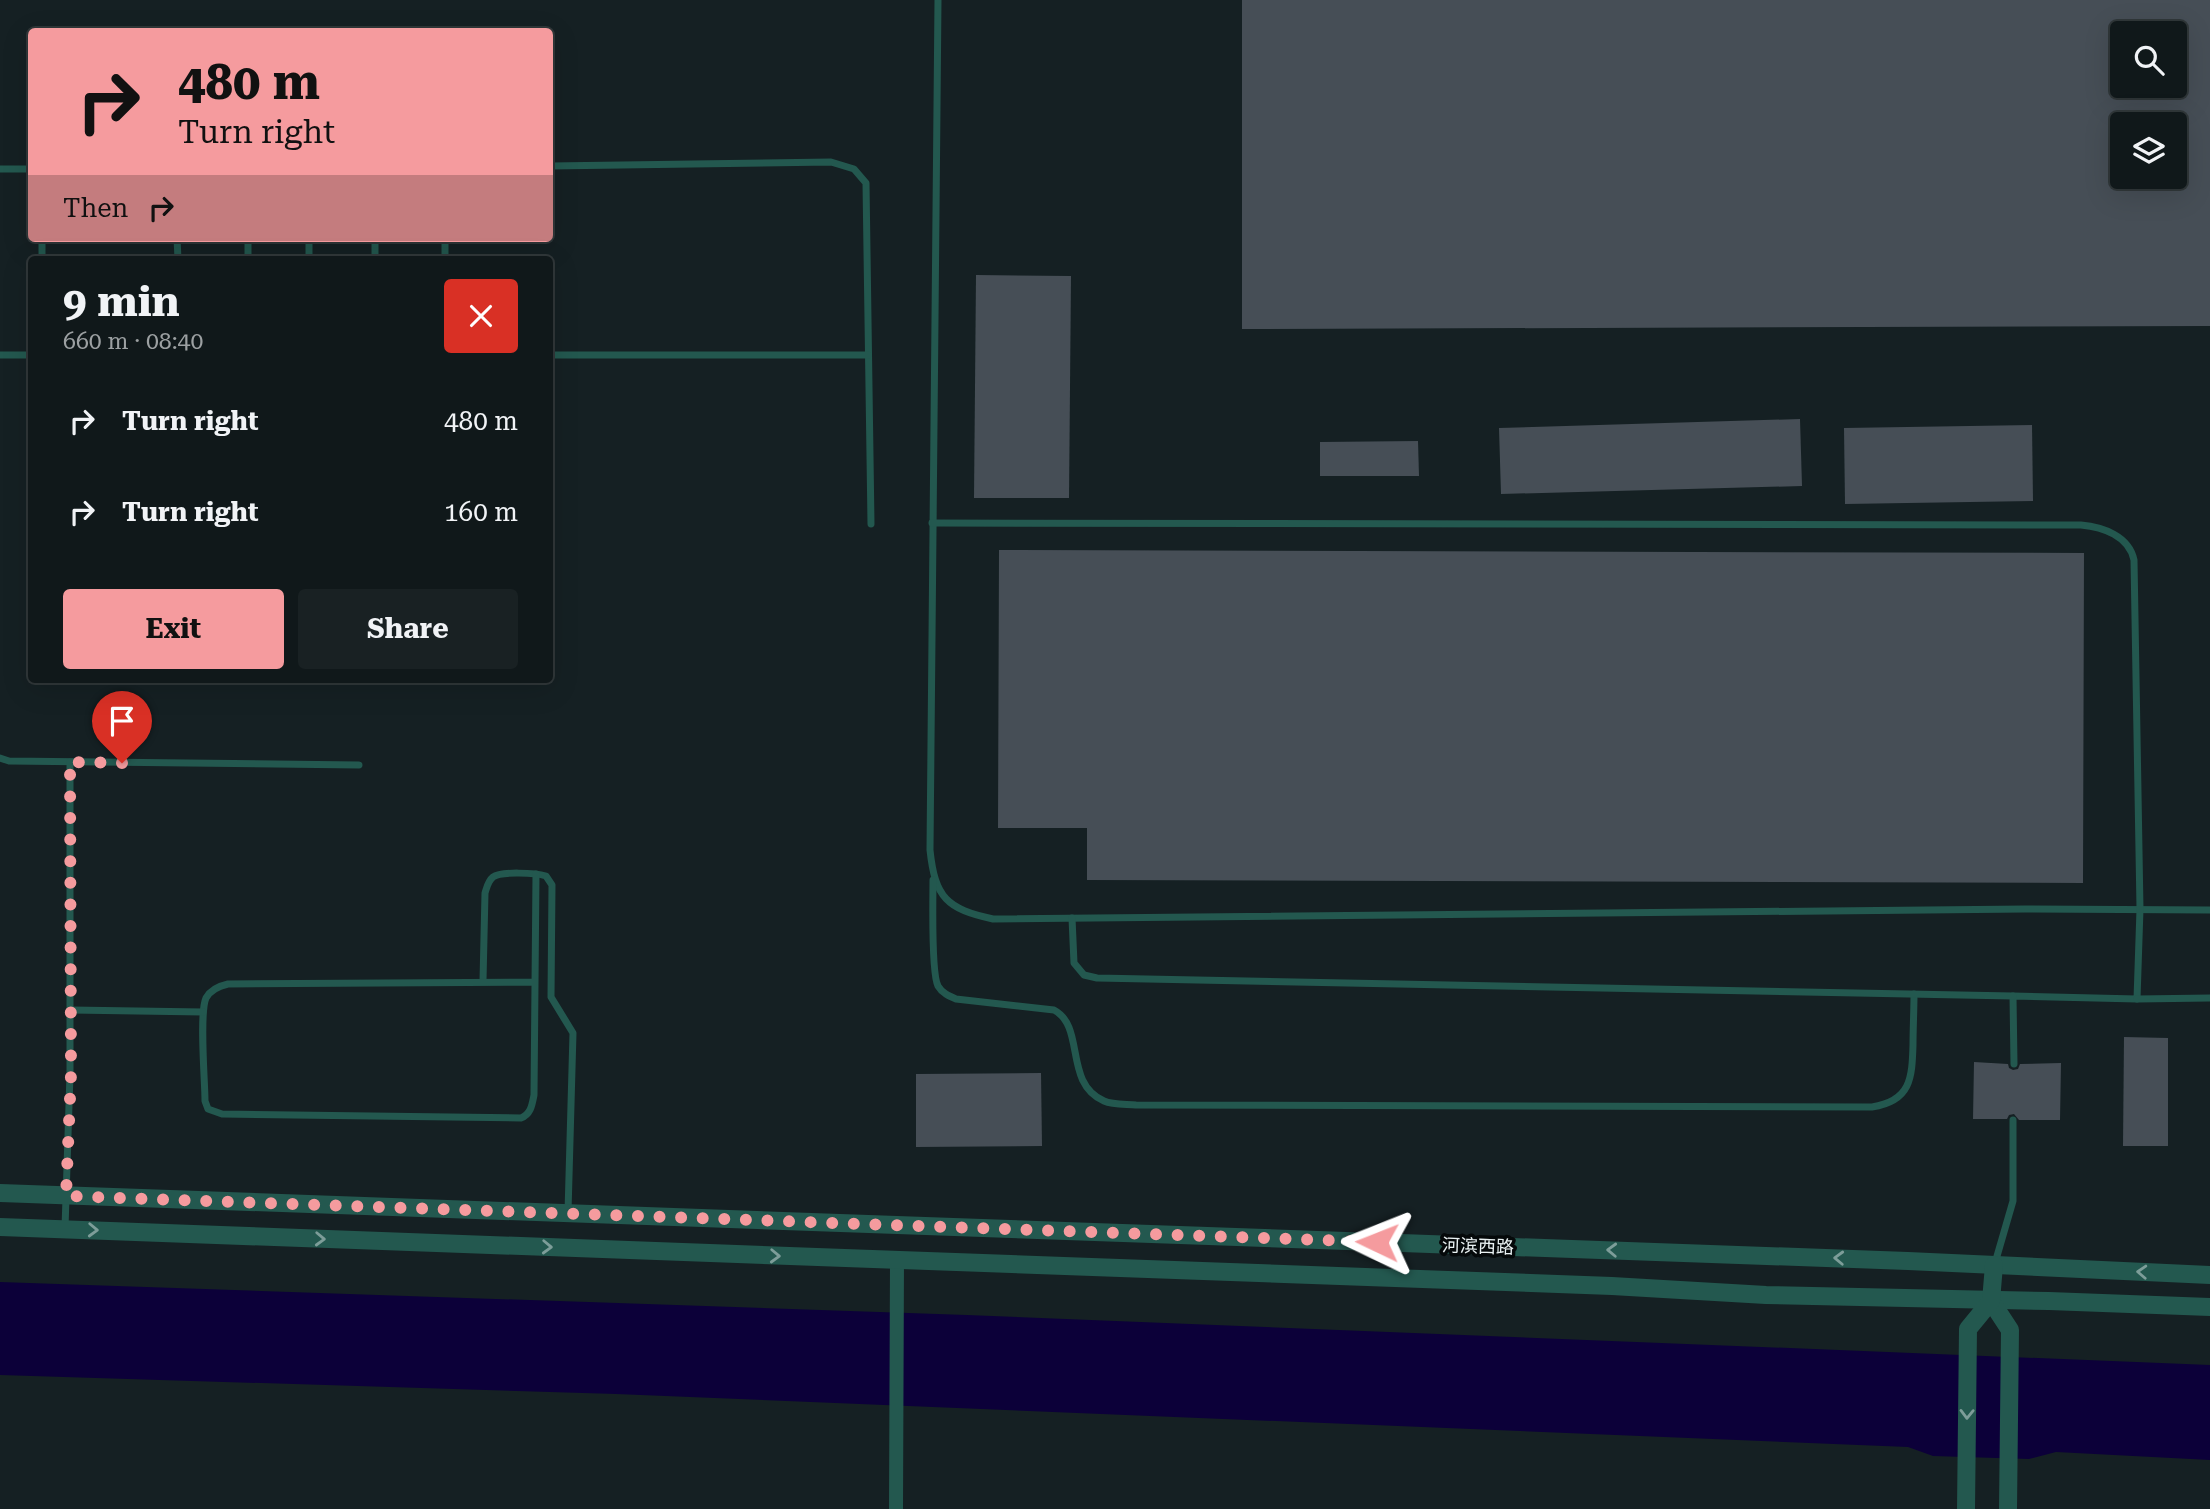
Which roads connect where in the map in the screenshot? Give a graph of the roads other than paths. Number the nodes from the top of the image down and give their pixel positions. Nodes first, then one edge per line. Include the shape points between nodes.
1 (938, 0) edge
2 (553, 166) edge
3 (0, 169) edge
4 (28, 169) edge
5 (0, 355) edge
6 (28, 355) edge
7 (553, 355) edge
8 (869, 355) junction
9 (932, 523) junction
10 (871, 524) dead end
11 (0, 758) edge
12 (70, 762) junction
13 (359, 765) dead end
14 (536, 874) junction
15 (933, 876) junction
16 (2140, 909) junction
17 (2210, 910) edge
18 (1072, 918) junction
19 (483, 981) junction
20 (534, 982) junction
21 (1914, 994) junction
22 (2013, 996) junction
23 (2210, 998) edge
24 (2137, 999) junction
25 (71, 1010) junction
26 (203, 1012) junction
27 (2014, 1064) dead end
28 (2013, 1120) dead end
29 (0, 1193) edge
30 (66, 1196) junction
31 (568, 1213) junction
32 (0, 1227) edge
33 (65, 1229) junction
34 (897, 1261) junction
35 (1994, 1265) junction
36 (2210, 1275) edge
37 (1991, 1301) junction
38 (2210, 1307) edge
39 (2008, 1500) edge
40 (896, 1509) edge
41 (1966, 1509) edge

1 - 9 lane
2 - 8 lane via 831,162 854,169 866,183
3 - 4 lane
5 - 6 lane
7 - 8 lane
8 - 10 lane
9 - 15 lane via 929,828
9 - 16 lane via 2091,526 2128,544 2134,560
11 - 12 lane
12 - 13 lane
12 - 25 lane
14 - 19 lane via 499,874 488,884
14 - 20 lane
14 - 31 lane via 552,885 551,997 573,1033
15 - 18 lane via 952,906 968,914 993,919
15 - 21 lane via 938,985 956,999 1054,1010 1062,1015 1071,1032 1082,1081 1106,1102 1872,1107 1897,1099 1912,1073
16 - 17 lane
16 - 18 lane
16 - 24 lane
18 - 21 lane via 1074,963 1084,975 1097,978
19 - 20 lane
19 - 26 lane via 228,984 208,995
20 - 26 lane via 534,1095 532,1107 522,1118 215,1113 205,1101
21 - 22 lane
22 - 24 lane
22 - 27 lane
23 - 24 lane
25 - 26 lane
25 - 30 lane
28 - 35 lane via 2013,1201
29 - 30 street, 河滨西路
30 - 31 street, 河滨西路
30 - 33 lane
35 -> 31 street, 河滨西路
32 - 33 street
33 -> 34 street
34 - 37 street
34 - 40 street
36 -> 35 street, 河滨西路
35 - 37 street
37 - 38 street
37 - 39 street via 2010,1330
37 -> 41 street via 1968,1329

